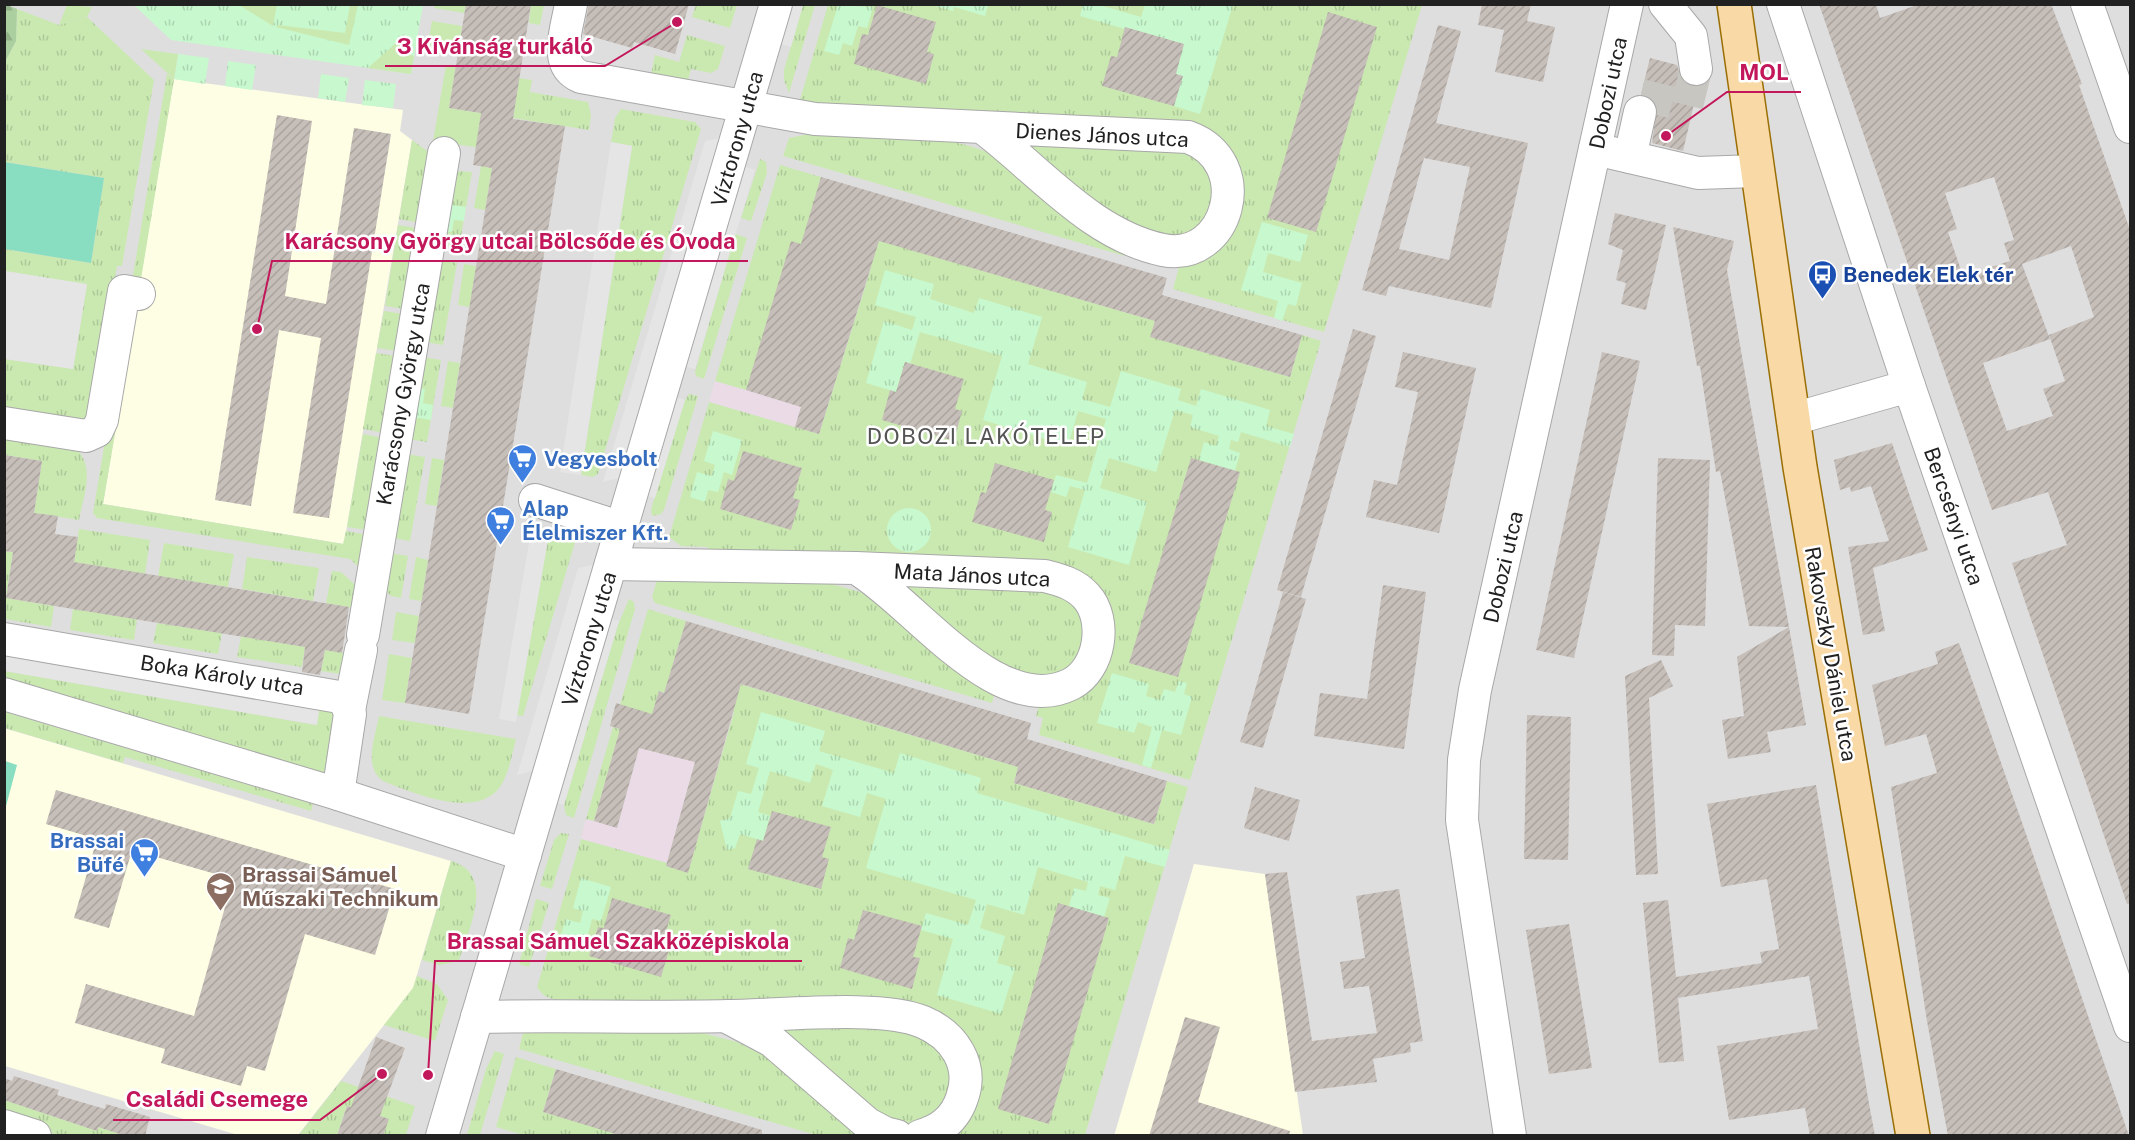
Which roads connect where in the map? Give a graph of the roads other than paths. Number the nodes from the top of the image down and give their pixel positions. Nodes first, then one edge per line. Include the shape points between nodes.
1 (571, 4) edge
2 (776, 4) edge
3 (1734, 4) edge
4 (1783, 4) edge
5 (2087, 4) edge
6 (1667, 7) edge
7 (1625, 10) edge
8 (1685, 67) tunnel mouth
9 (1609, 87) junction
10 (746, 107) junction
11 (2130, 127) edge
12 (982, 128) junction
13 (1595, 150) junction
14 (444, 153) dead end
15 (1630, 157) junction
16 (1756, 171) junction
17 (132, 292) dead end
18 (1909, 386) junction
19 (1793, 419) junction
20 (4, 423) edge
21 (535, 500) dead end
22 (622, 528) junction
23 (611, 564) junction
24 (856, 568) junction
25 (4, 639) edge
26 (4, 694) edge
27 (349, 710) junction
28 (338, 794) junction
29 (525, 855) junction
30 (477, 1017) junction
31 (726, 1017) junction
32 (2130, 1026) edge
33 (4, 1126) edge
34 (36, 1136) edge
35 (442, 1136) edge
36 (897, 1136) edge
37 (920, 1136) edge
38 (1510, 1136) edge
39 (1912, 1136) edge

1 - 10 street, Dienes János utca via 563,58 573,74
2 - 10 street, Víztorony utca
3 - 16 main road
4 - 18 street, Bercsényi utca
5 - 11 street
6 - 7 street
6 - 8 street
7 - 9 street, Dobozi utca
9 - 13 street, Dobozi utca
9 - 15 street via 1641,103
10 - 12 street, Dienes János utca via 815,119
10 - 22 street, Víztorony utca
12 - 12 street, Dienes János utca via 1092,216 1149,246 1188,249 1214,232 1228,205 1222,163 1213,150 1188,137
13 - 15 street
13 - 38 street, Dobozi utca via 1475,690 1464,760 1462,820 1466,861
14 - 27 street, Karácsony György utca
15 - 16 street via 1698,173
16 - 19 main road, Rakovszky Dániel utca
17 - 20 street via 97,430 86,436
18 - 19 street
18 - 32 street, Bercsényi utca
19 - 39 main road, Rakovszky Dániel utca
21 - 22 street
22 - 23 street, Víztorony utca
23 - 24 street, Mata János utca
23 - 29 street, Víztorony utca
24 - 24 street, Mata János utca via 1031,574 1060,580 1074,586 1092,606 1098,631 1093,660 1079,678 1059,689 1043,692 1013,687 955,651 887,589
25 - 27 street, Boka Károly utca via 329,693 342,698
26 - 28 street
27 - 28 street
28 - 29 street
29 - 30 street, Víztorony utca
30 - 31 street
30 - 35 street, Víztorony utca
31 - 36 street via 772,1041 868,1124
31 - 37 street via 872,1014 921,1021 939,1030 954,1043 963,1061 964,1095 948,1123
33 - 34 street

